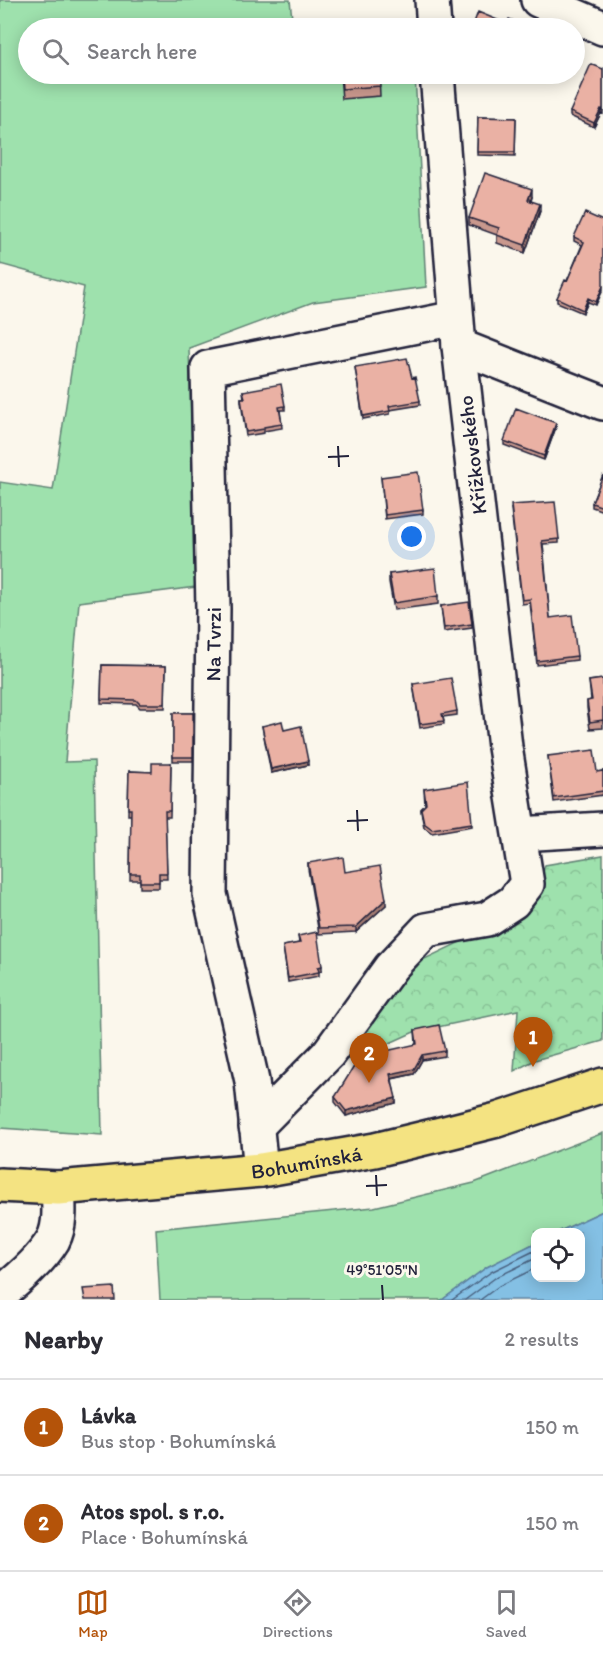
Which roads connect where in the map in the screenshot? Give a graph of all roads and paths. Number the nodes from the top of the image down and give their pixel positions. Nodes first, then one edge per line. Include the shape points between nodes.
1 (432, 0) edge
2 (538, 0) edge
3 (433, 18) edge
4 (581, 18) edge
5 (585, 20) edge
6 (603, 27) edge
7 (438, 84) edge
8 (458, 332) junction
9 (603, 403) edge
10 (603, 829) edge
11 (520, 834) junction
12 (603, 1085) edge
13 (256, 1127) junction
14 (261, 1170) junction
15 (0, 1185) edge
16 (58, 1188) junction
17 (0, 1294) edge

1 - 3 street
2 - 4 street
5 - 6 street
7 - 8 street, Křížkovského
8 - 9 street
8 - 11 street, Křížkovského via 506,747
8 - 13 street, Na Tvrzi via 208,368 213,609 210,894 252,1081
10 - 11 street
11 - 13 street, Křížkovského via 527,884 513,902 487,919 426,930 391,967 328,1054
12 - 14 main road, Bohumínská via 441,1134
13 - 14 street, Na Tvrzi
14 - 16 main road, Bohumínská
15 - 16 main road, Bohumínská
16 - 17 street via 59,1216 53,1239 25,1274

